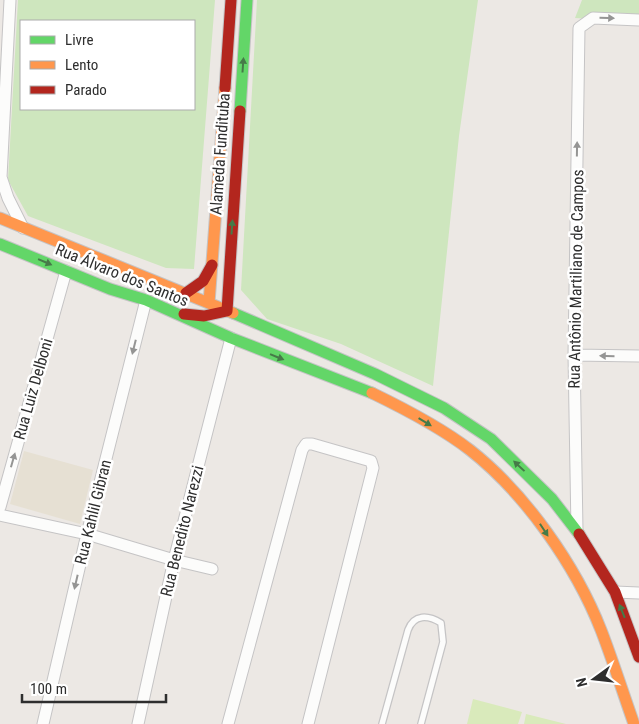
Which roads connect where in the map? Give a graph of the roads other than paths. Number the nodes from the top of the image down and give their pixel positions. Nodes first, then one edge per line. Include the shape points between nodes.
1 (10, 0) edge
2 (231, 0) edge
3 (247, 0) edge
4 (639, 20) edge
5 (3, 76) edge
6 (0, 177) edge
7 (0, 218) edge
8 (24, 229) junction
9 (0, 244) edge
10 (230, 258) junction
11 (212, 266) junction
12 (66, 271) junction
13 (186, 293) junction
14 (146, 300) junction
15 (209, 303) junction
16 (227, 311) junction
17 (175, 313) junction
18 (215, 314) junction
19 (245, 319) junction
20 (232, 338) junction
21 (243, 343) junction
22 (574, 355) junction
23 (639, 356) edge
24 (375, 374) junction
25 (369, 392) junction
26 (0, 507) edge
27 (0, 514) edge
28 (577, 531) junction
29 (87, 534) junction
30 (174, 560) junction
31 (212, 569) dead end
32 (574, 574) junction
33 (615, 592) junction
34 (639, 593) edge
35 (639, 657) edge
36 (43, 724) edge
37 (138, 724) edge
38 (228, 724) edge
39 (308, 724) edge
40 (382, 724) edge
41 (421, 724) edge
42 (634, 724) edge

1 - 5 street
2 - 11 main road, Alameda Fundituba
10 -> 3 main road, Alameda Fundituba
22 -> 4 street, Rua Antônio Martiliano de Campos via 579,28 593,18
5 - 6 street
6 - 8 street
7 - 8 main road
8 - 13 main road
9 -> 12 main road, Rua Álvaro dos Santos
10 - 16 main road, Alameda Fundituba
10 - 19 main road via 233,295
11 - 13 main road via 203,281
11 - 15 main road, Alameda Fundituba
12 - 14 main road, Rua Álvaro dos Santos
26 -> 12 street, Rua Luiz Delboni
13 - 15 main road
14 - 17 main road, Rua Álvaro dos Santos
14 -> 29 street, Rua Kahlil Gibran
15 - 16 main road
15 - 18 main road
16 - 18 main road
16 - 19 main road
17 - 18 main road
17 - 20 main road, Rua Álvaro dos Santos
18 - 21 main road
19 - 24 main road
20 - 21 main road, Rua Álvaro dos Santos
20 - 30 street, Rua Benedito Narezzi
21 -> 25 main road, Rua Álvaro dos Santos
23 -> 22 street
22 - 28 street, Rua Antônio Martiliano de Campos
24 - 25 main road
28 -> 24 main road via 552,499 491,439 444,408
25 -> 32 main road, Rua Álvaro dos Santos via 455,440 487,464 532,510
27 - 29 street
28 - 33 main road
29 - 30 street
29 -> 36 street, Rua Kahlil Gibran
30 - 31 street
30 - 37 street, Rua Benedito Narezzi
32 - 33 main road via 596,588
32 - 42 main road, Rua Álvaro dos Santos via 601,629
33 - 34 street
35 -> 33 main road
38 - 39 street via 302,450 306,444 312,444 371,461 373,468
40 - 41 lane via 408,630 420,616 442,623 443,631 443,642

